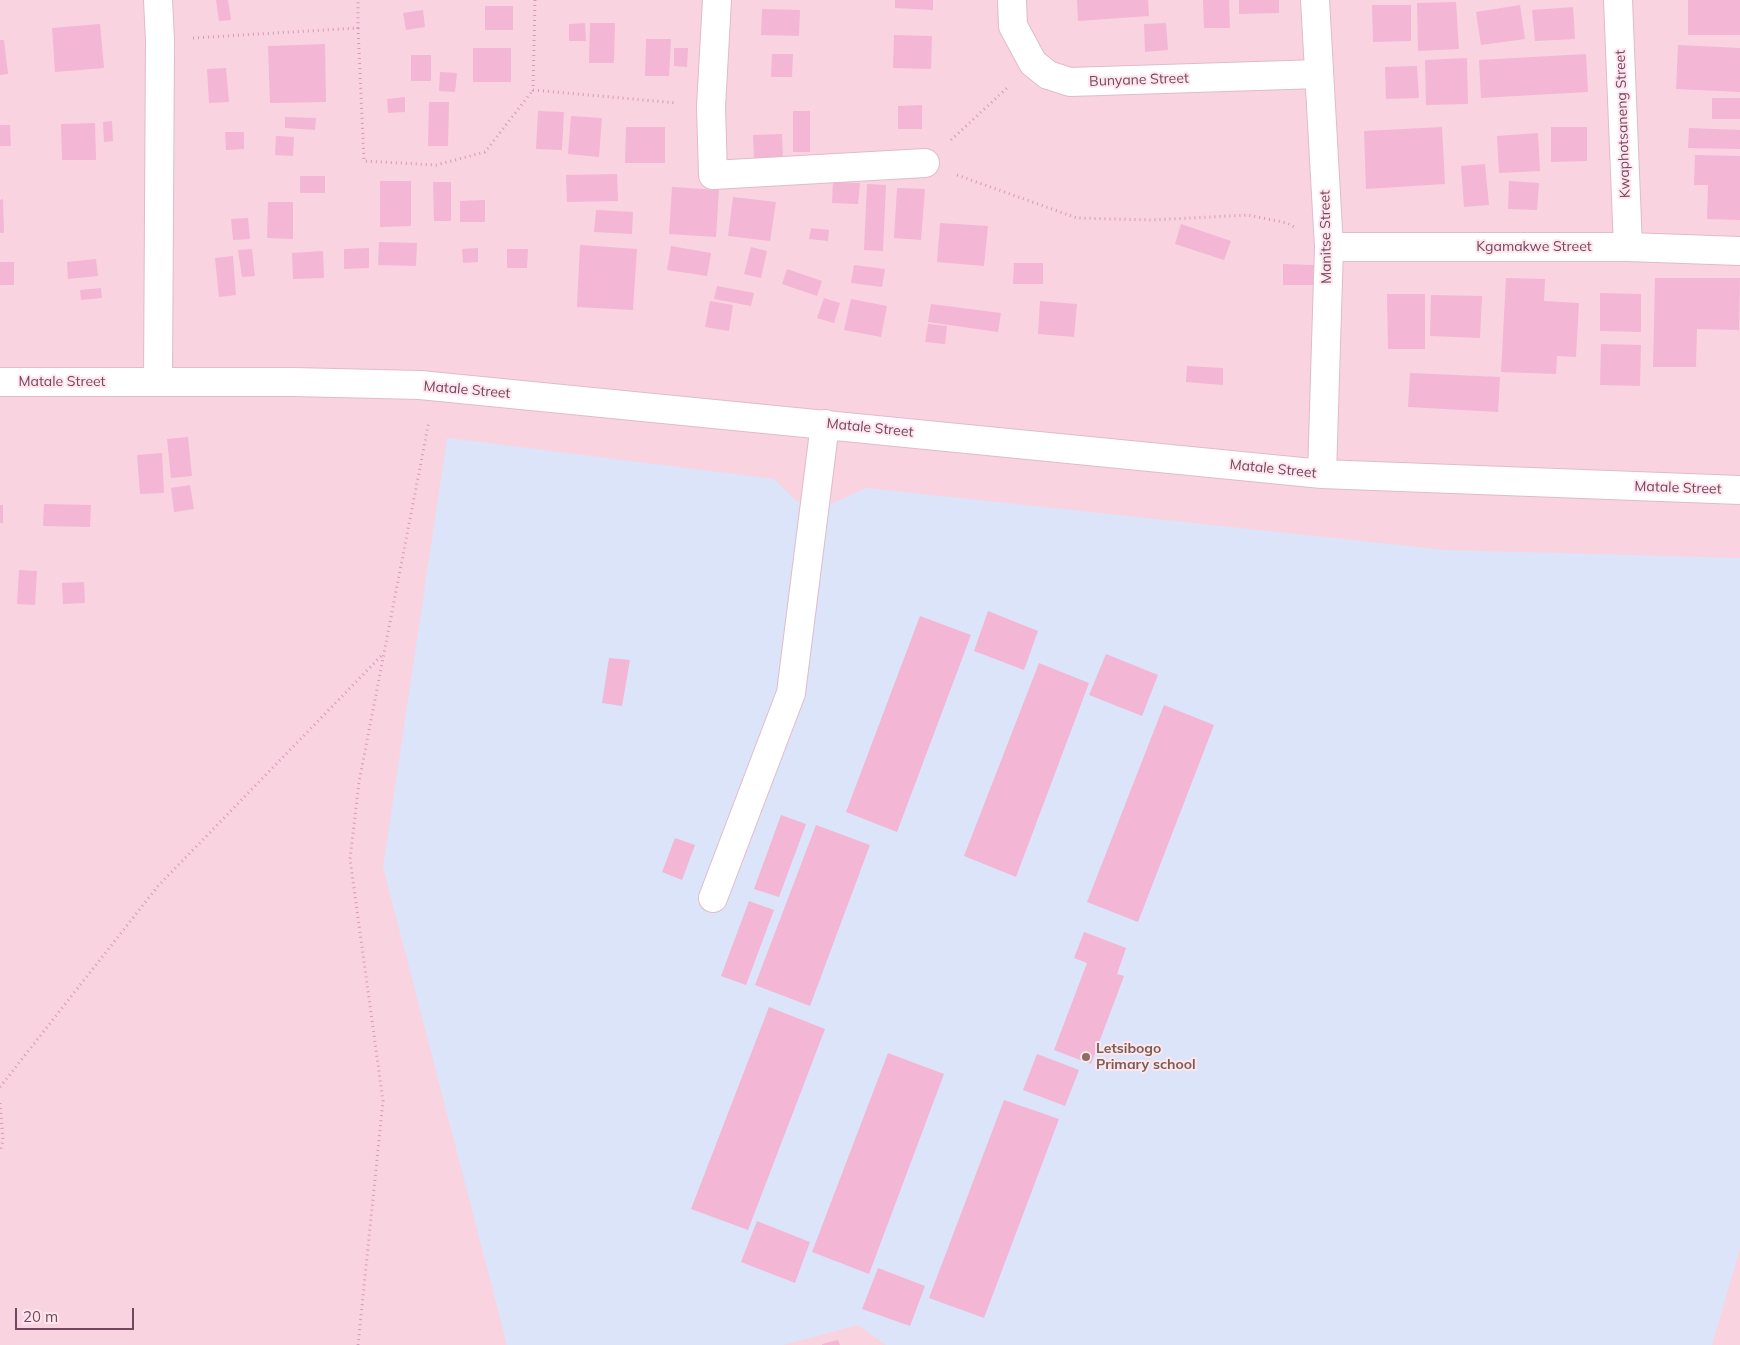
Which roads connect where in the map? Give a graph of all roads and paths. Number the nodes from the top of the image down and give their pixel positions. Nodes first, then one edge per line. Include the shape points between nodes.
1 (158, 0) edge
2 (358, 0) edge
3 (535, 0) edge
4 (717, 0) edge
5 (1012, 0) edge
6 (1315, 0) edge
7 (1618, 0) edge
8 (358, 28) junction
9 (160, 40) junction
10 (1033, 63) junction
11 (1319, 74) junction
12 (533, 90) junction
13 (711, 106) junction
14 (925, 163) junction
15 (1628, 247) junction
16 (1329, 248) junction
17 (1740, 251) edge
18 (0, 382) edge
19 (158, 382) junction
20 (428, 386) junction
21 (825, 424) junction
22 (1322, 474) junction
23 (1740, 490) edge
24 (384, 653) junction
25 (713, 898) dead end
26 (0, 1087) edge
27 (0, 1103) edge
28 (0, 1151) edge
29 (358, 1345) edge

1 - 9 street
2 - 8 path
3 - 12 path
4 - 13 street
5 - 10 street, Bunyane Street via 1013,26
6 - 11 street, Manitse Street
7 - 15 street, Kwaphotsaneng Street
8 - 9 path
8 - 12 path via 364,161 436,165 485,152
9 - 19 street
10 - 11 street, Bunyane Street via 1048,76 1070,82
10 - 14 path
11 - 16 street, Manitse Street
12 - 13 path
13 - 14 street via 713,175
14 - 16 path via 1077,218 1151,220 1248,215 1288,223
15 - 16 street, Kgamakwe Street
15 - 17 street, Kgamakwe Street
16 - 22 street, Manitse Street
18 - 19 street, Matale Street
19 - 20 street, Matale Street via 360,382
20 - 21 street, Matale Street
20 - 24 path
21 - 22 street, Matale Street
21 - 25 street via 791,693
22 - 23 street, Matale Street
24 - 26 path via 158,886
24 - 29 path via 359,782 350,859 383,1101
27 - 28 path via 3,1141

